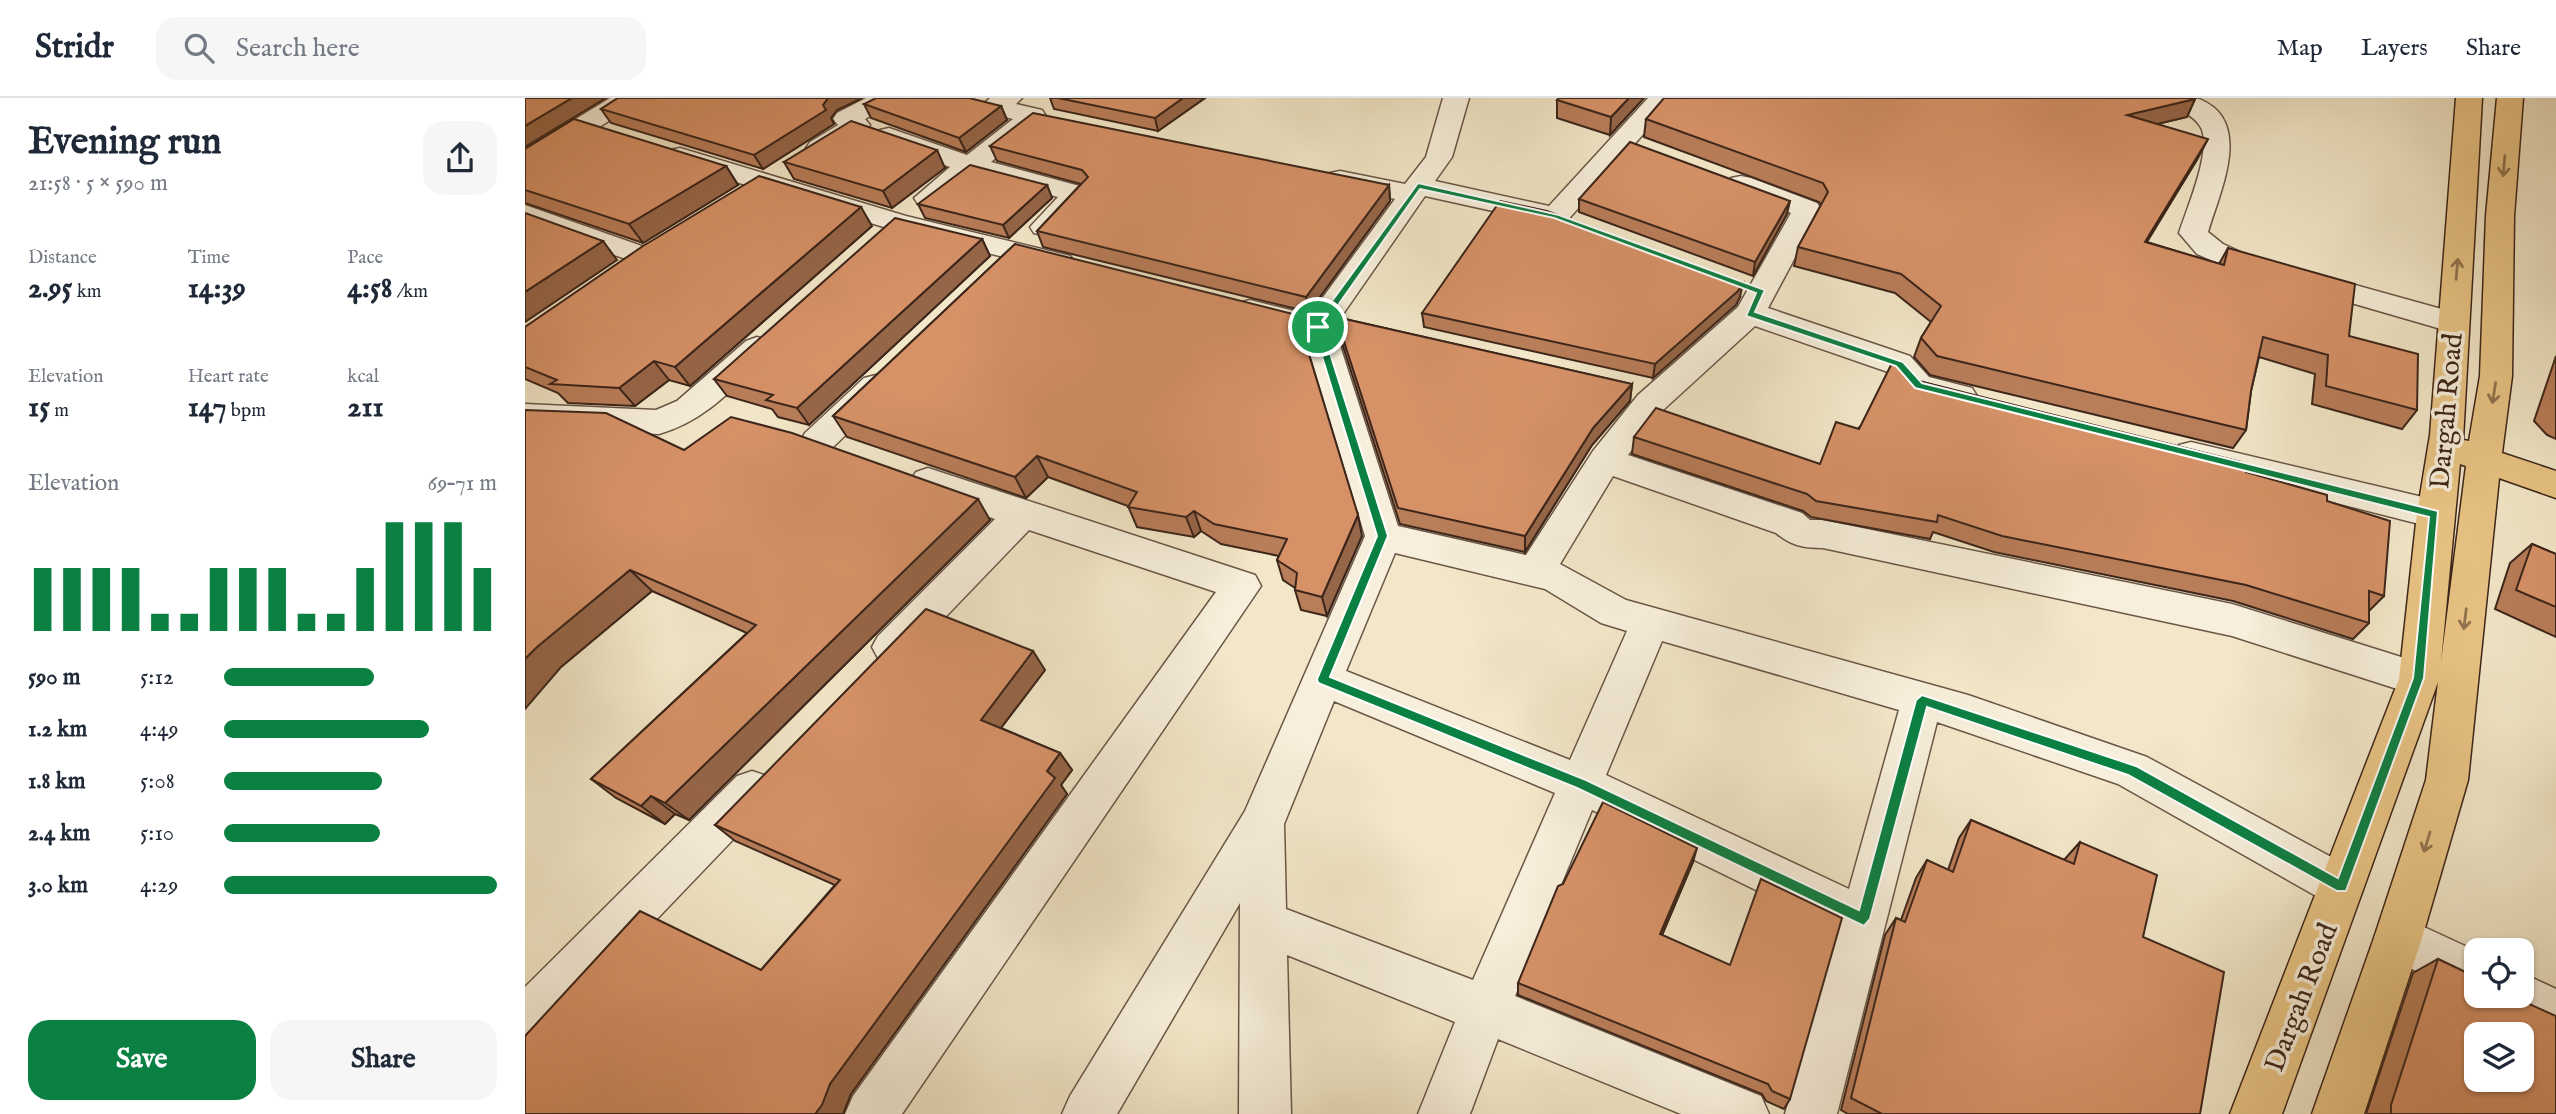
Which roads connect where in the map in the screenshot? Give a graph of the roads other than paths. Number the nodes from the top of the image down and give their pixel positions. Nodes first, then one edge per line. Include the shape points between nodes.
1 (628, 98) edge
2 (885, 98) edge
3 (1456, 98) edge
4 (1662, 98) edge
5 (2179, 98) edge
6 (2469, 98) edge
7 (2510, 98) edge
8 (991, 102) edge
9 (1033, 116) junction
10 (1060, 121) edge
11 (581, 125) junction
12 (857, 125) junction
13 (525, 162) edge
14 (970, 165) junction
15 (1317, 174) edge
16 (1716, 175) edge
17 (752, 189) junction
18 (1415, 190) junction
19 (525, 214) edge
20 (897, 222) junction
21 (867, 249) edge
22 (646, 257) edge
23 (1009, 262) junction
24 (1094, 271) edge
25 (1749, 296) junction
26 (1224, 304) edge
27 (2452, 322) junction
28 (1331, 323) junction
29 (775, 331) edge
30 (898, 366) edge
31 (1620, 384) edge
32 (1660, 394) junction
33 (1986, 403) edge
34 (689, 409) junction
35 (525, 416) edge
36 (727, 419) edge
37 (2444, 446) junction
38 (2163, 447) edge
39 (855, 456) edge
40 (2484, 459) junction
41 (1605, 460) junction
42 (894, 469) edge
43 (2556, 485) edge
44 (1021, 514) junction
45 (2435, 514) junction
46 (1383, 536) junction
47 (1535, 572) junction
48 (1650, 622) junction
49 (866, 674) edge
50 (2419, 678) junction
51 (1323, 679) junction
52 (1922, 700) junction
53 (778, 763) edge
54 (1581, 784) junction
55 (1262, 824) junction
56 (2341, 887) junction
57 (1864, 919) junction
58 (1263, 923) junction
59 (2397, 938) junction
60 (2464, 970) edge
61 (2534, 1004) edge
62 (1485, 1009) junction
63 (2556, 1014) edge
64 (525, 1022) edge
65 (871, 1114) edge
66 (1088, 1114) edge
67 (1265, 1114) edge
68 (1444, 1114) edge
69 (1742, 1114) edge
70 (1811, 1114) edge
71 (2256, 1114) edge
72 (2338, 1114) edge

1 - 11 street
2 - 12 street via 846,118
3 - 18 street via 1439,157
4 - 18 street via 1637,146 1569,221
5 - 27 street via 2200,110 2217,135 2193,233 2201,244 2237,261
27 -> 6 main road, Dargah Road
7 -> 40 main road, Dargah Road via 2500,216 2496,376
8 - 9 street
9 - 10 street
9 - 14 street
11 - 13 street
11 - 17 street
12 - 14 street
12 - 17 street
14 - 20 street
14 - 23 street via 1077,194
15 - 18 street
16 - 25 street via 1807,209
17 - 20 street
18 - 28 street
19 - 22 street
20 - 21 street
20 - 23 street
23 - 24 street
25 - 32 street
25 - 33 street via 1899,364 1919,386
26 - 28 street
27 - 37 main road, Dargah Road
28 - 46 street
29 - 34 street
30 - 39 street via 804,439
31 - 32 street
32 - 41 street
34 - 35 street via 659,422
34 - 36 street
37 - 40 main road
37 - 45 main road, Dargah Road
38 - 45 street
40 - 43 main road
40 -> 59 main road, Dargah Road via 2447,780
41 - 47 street
41 - 50 street via 1789,523 1802,534 1823,534 2232,620
42 - 44 street
44 - 49 street
44 - 65 street via 1242,586
45 - 50 main road, Dargah Road
46 - 47 street
46 - 51 street
47 - 48 street via 1555,577 1615,612
48 - 52 street
48 - 54 street
50 - 56 main road, Dargah Road
51 - 54 street
51 - 55 street
52 - 56 street via 2132,770
52 - 57 street
53 - 64 street
54 - 57 street
54 - 62 street
55 - 58 street
55 - 66 street
56 - 71 main road, Dargah Road
57 - 70 street
58 - 62 street
58 - 67 street
59 - 60 street
59 - 72 main road, Dargah Road
61 - 63 street
62 - 68 street
62 - 69 street

